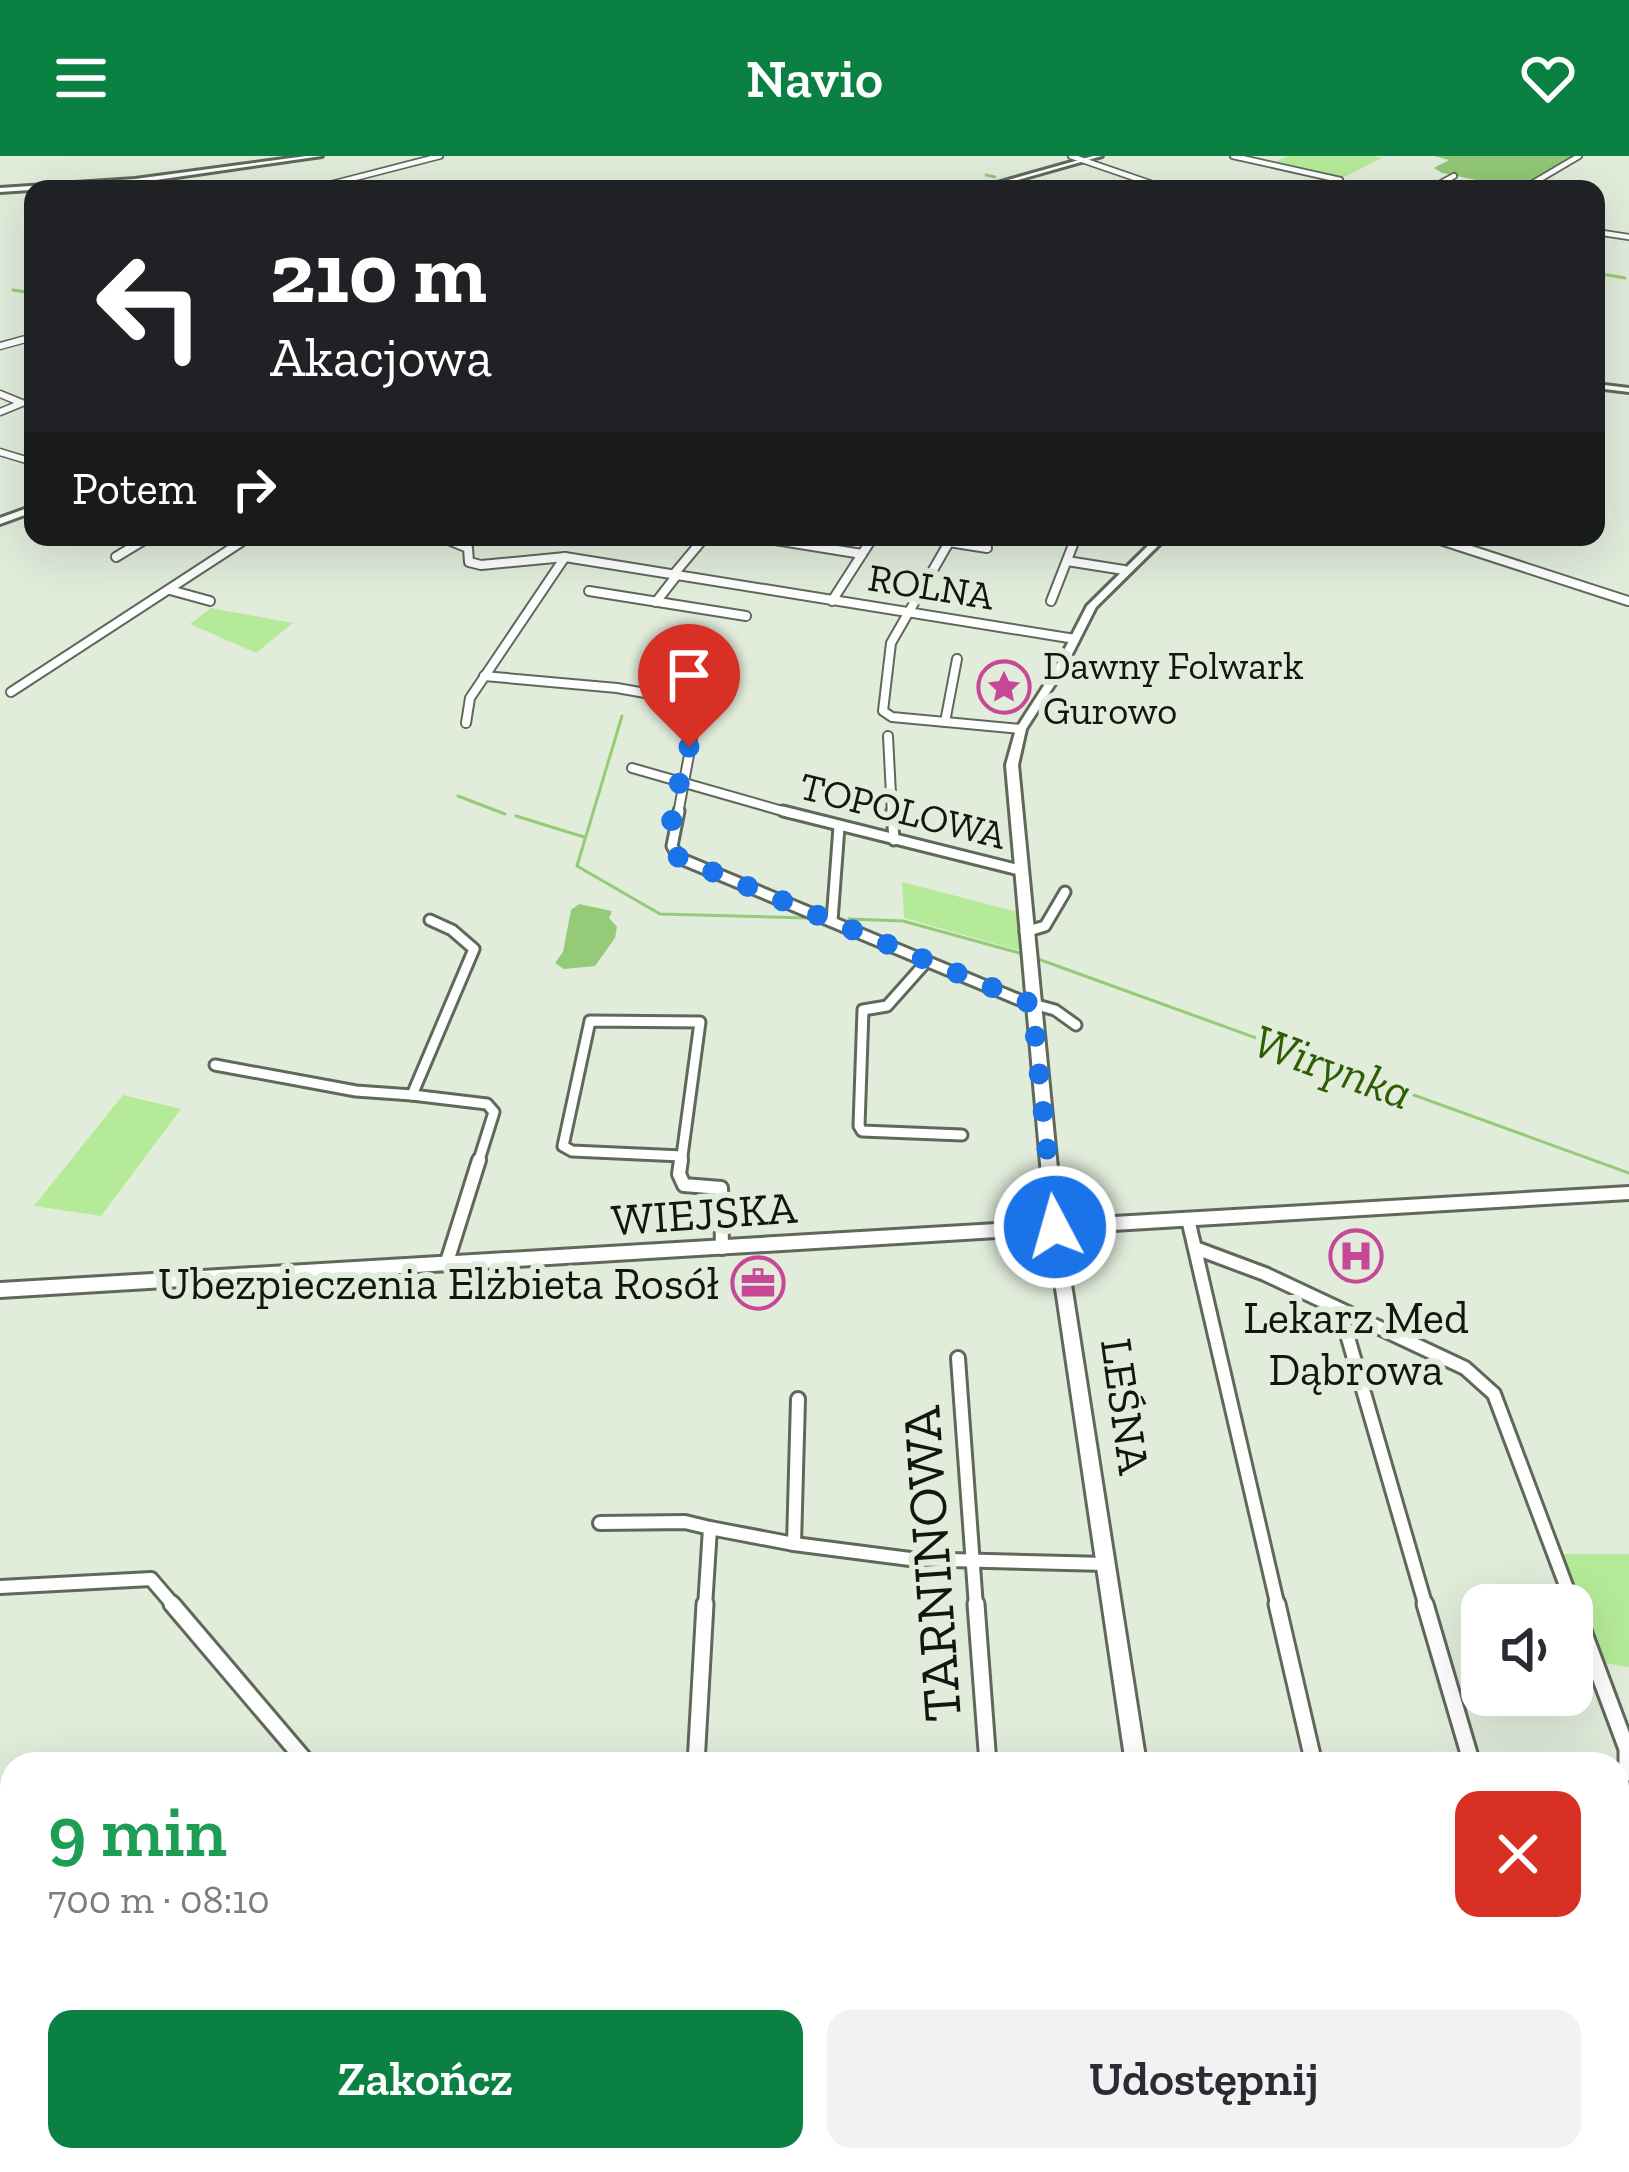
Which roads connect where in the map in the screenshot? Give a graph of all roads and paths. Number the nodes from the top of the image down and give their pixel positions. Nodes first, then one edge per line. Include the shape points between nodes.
1 (319, 156) edge
2 (440, 156) edge
3 (1233, 156) edge
4 (1580, 156) edge
5 (1082, 158) edge
6 (1454, 176) dead end
7 (134, 180) edge
8 (348, 180) edge
9 (1006, 180) edge
10 (1142, 180) edge
11 (1339, 180) edge
12 (1447, 180) edge
13 (1539, 180) edge
14 (1605, 233) edge
15 (1617, 235) junction
16 (1629, 237) edge
17 (1605, 251) dead end
18 (0, 394) edge
19 (0, 412) edge
20 (135, 546) edge
21 (236, 546) edge
22 (462, 546) edge
23 (697, 546) edge
24 (821, 546) edge
25 (867, 546) edge
26 (947, 546) edge
27 (979, 546) edge
28 (1073, 546) edge
29 (1152, 546) edge
30 (1459, 546) edge
31 (987, 548) dead end
32 (862, 554) junction
33 (116, 557) dead end
34 (565, 557) junction
35 (1067, 561) junction
36 (1124, 570) junction
37 (675, 575) junction
38 (170, 590) junction
39 (590, 591) dead end
40 (210, 601) dead end
41 (832, 601) junction
42 (1051, 601) dead end
43 (656, 602) junction
44 (1628, 602) edge
45 (907, 613) junction
46 (746, 616) dead end
47 (1075, 639) junction
48 (957, 659) dead end
49 (484, 676) junction
50 (11, 692) dead end
51 (466, 722) dead end
52 (945, 722) junction
53 (1021, 729) junction
54 (888, 736) dead end
55 (632, 768) dead end
56 (682, 782) junction
57 (839, 827) junction
58 (894, 840) junction
59 (1019, 870) junction
60 (1065, 892) dead end
61 (430, 920) dead end
62 (832, 920) junction
63 (1025, 932) junction
64 (927, 961) junction
65 (1032, 1004) junction
66 (1076, 1025) dead end
67 (215, 1065) dead end
68 (412, 1095) junction
69 (962, 1135) dead end
70 (682, 1156) junction
71 (1629, 1193) edge
72 (1188, 1219) junction
73 (1055, 1227) junction
74 (722, 1248) junction
75 (1198, 1249) junction
76 (446, 1265) junction
77 (0, 1290) edge
78 (1340, 1310) junction
79 (958, 1358) dead end
80 (798, 1399) dead end
81 (600, 1523) dead end
82 (710, 1528) junction
83 (794, 1544) junction
84 (974, 1562) junction
85 (1107, 1564) junction
86 (0, 1588) edge
87 (298, 1752) edge
88 (697, 1752) edge
89 (987, 1752) edge
90 (1134, 1752) edge
91 (1311, 1752) edge
92 (1469, 1752) edge
93 (1627, 1752) edge

1 - 7 street
2 - 8 street
3 - 11 street
4 - 13 street
5 - 9 street
5 - 10 street
6 - 12 street
14 - 15 street
15 - 16 street
15 - 17 street
18 - 19 street via 22,403
20 - 33 street
21 - 38 street
22 - 34 street, ROLNA via 469,562 488,567
23 - 37 street
24 - 32 street
25 - 32 street
26 - 45 street
27 - 31 street
28 - 35 street
29 - 36 street, LEŚNA
30 - 44 street
32 - 41 street
34 - 37 street, ROLNA
34 - 49 street
35 - 36 street
35 - 42 street
36 - 47 street, LEŚNA via 1091,606
37 - 41 street, ROLNA
37 - 43 street
38 - 40 street
38 - 50 street
39 - 43 street
41 - 45 street, ROLNA
43 - 46 street
45 - 47 street, ROLNA
45 - 52 street via 891,643 883,711
47 - 53 street, LEŚNA
48 - 52 street
49 - 51 street
49 - 56 street via 690,701 697,712
52 - 53 street
53 - 59 street, LEŚNA via 1012,765
54 - 58 street
55 - 56 street, TOPOLOWA
56 - 57 street, TOPOLOWA
56 - 62 street via 673,852
57 - 58 street, TOPOLOWA
57 - 62 street
58 - 59 street, TOPOLOWA
59 - 63 street, LEŚNA
60 - 63 street via 1045,926
61 - 68 street via 474,949
62 - 64 street
63 - 65 street, LEŚNA
64 - 65 street
64 - 69 street via 887,1006 863,1010 859,1126
65 - 66 street
65 - 73 street, LEŚNA
67 - 68 street
68 - 76 street via 487,1104 494,1112
70 - 70 street via 700,1022 590,1021 563,1146
70 - 74 street via 684,1185 722,1188
71 - 72 street, WIEJSKA
72 - 73 street, WIEJSKA
72 - 75 street
73 - 74 street, WIEJSKA
73 - 85 street, LEŚNA
74 - 76 street, WIEJSKA
75 - 78 street
75 - 91 street
76 - 77 street, WIEJSKA
78 - 92 street
78 - 93 street via 1465,1368 1494,1394
79 - 84 street, TARNINOWA
80 - 83 street
81 - 82 street
82 - 83 street
82 - 88 street
83 - 84 street via 862,1559
84 - 85 street
84 - 89 street, TARNINOWA
85 - 90 street, LEŚNA
86 - 87 street via 151,1580

